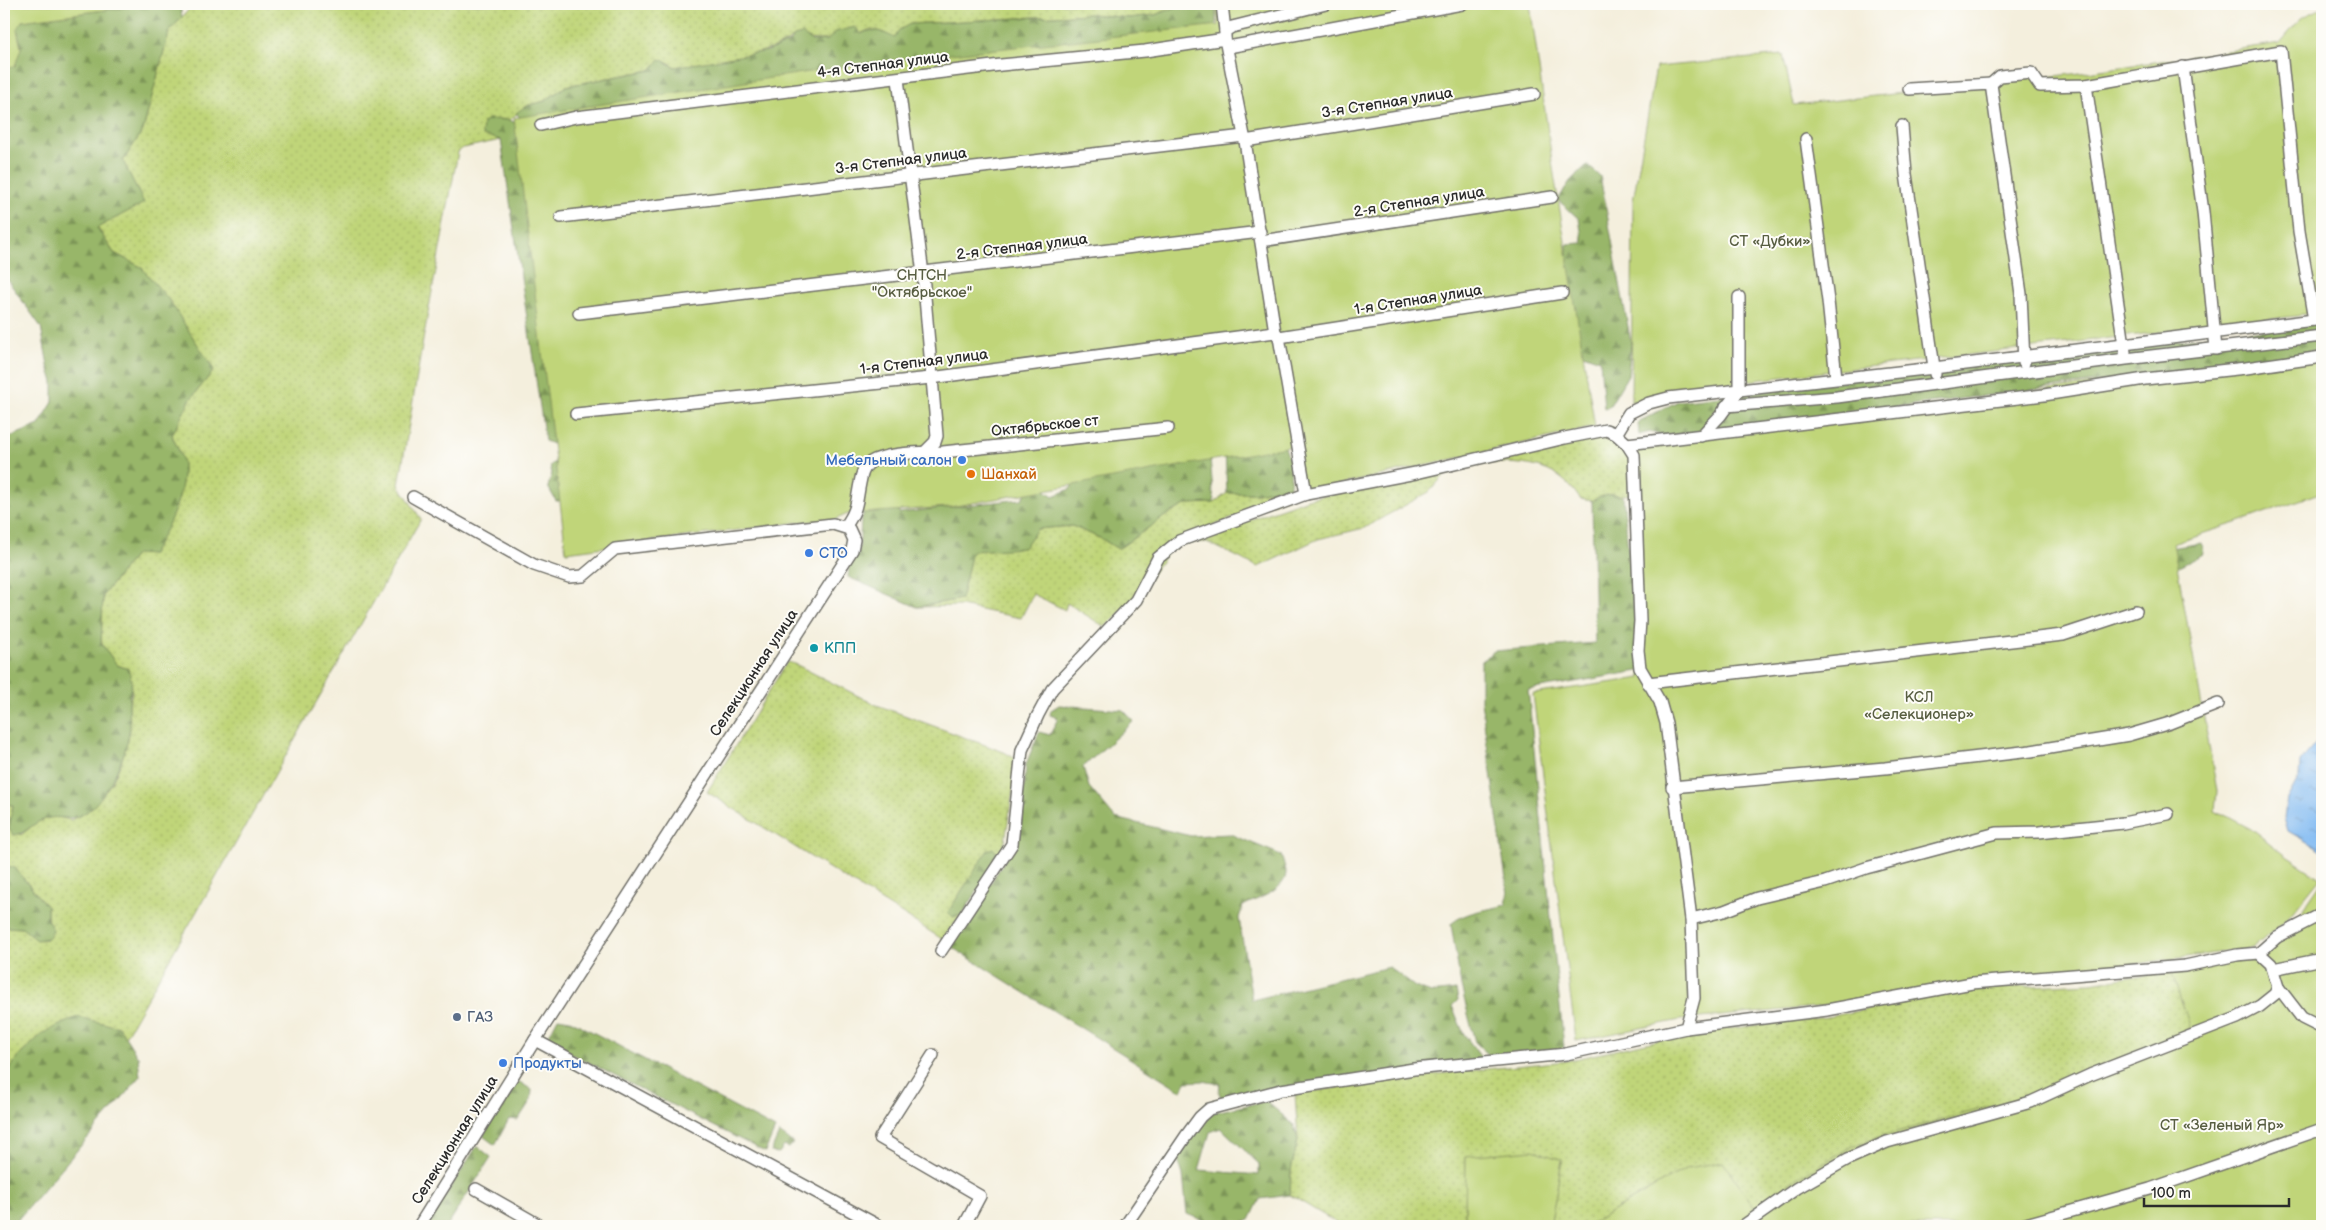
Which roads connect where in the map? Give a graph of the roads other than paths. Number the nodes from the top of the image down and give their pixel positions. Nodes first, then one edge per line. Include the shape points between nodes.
1 (1222, 4) edge
2 (1326, 4) edge
3 (1462, 4) edge
4 (1226, 40) junction
5 (2183, 67) junction
6 (898, 79) junction
7 (1991, 84) junction
8 (2086, 85) junction
9 (1908, 89) dead end
10 (1534, 94) dead end
11 (541, 125) dead end
12 (1902, 126) dead end
13 (1244, 138) junction
14 (1806, 139) dead end
15 (910, 175) junction
16 (1552, 197) dead end
17 (561, 217) dead end
18 (1261, 237) junction
19 (923, 274) junction
20 (1562, 293) dead end
21 (1739, 297) dead end
22 (579, 313) dead end
23 (2318, 319) edge
24 (2215, 332) junction
25 (1277, 335) junction
26 (2322, 336) edge
27 (2124, 344) junction
28 (2216, 349) junction
29 (2024, 357) junction
30 (2322, 357) edge
31 (2126, 359) junction
32 (1934, 368) junction
33 (2024, 372) junction
34 (931, 378) junction
35 (1836, 378) junction
36 (1936, 383) junction
37 (1739, 390) junction
38 (1726, 406) junction
39 (576, 414) dead end
40 (1168, 428) dead end
41 (1616, 434) junction
42 (1701, 436) junction
43 (1628, 444) junction
44 (925, 452) junction
45 (1306, 494) junction
46 (413, 496) dead end
47 (845, 527) junction
48 (2136, 610) dead end
49 (1648, 683) junction
50 (2218, 704) dead end
51 (1672, 787) junction
52 (2168, 814) dead end
53 (2322, 914) edge
54 (1691, 919) junction
55 (941, 951) dead end
56 (2259, 953) junction
57 (2322, 959) edge
58 (2273, 969) junction
59 (2278, 986) junction
60 (1686, 1028) junction
61 (2322, 1028) edge
62 (535, 1040) junction
63 (933, 1055) dead end
64 (2322, 1129) edge
65 (476, 1189) dead end
66 (1748, 1225) edge
67 (418, 1226) edge
68 (541, 1226) edge
69 (879, 1226) edge
70 (964, 1226) edge
71 (1125, 1226) edge
72 (2019, 1226) edge

1 - 4 street
2 - 4 street via 1232,27
3 - 4 street, 4-я Степная улица
4 - 6 street, 4-я Степная улица
4 - 13 street
5 - 8 street
5 - 23 street via 2281,51 2299,231
5 - 24 street
6 - 11 street, 4-я Степная улица
6 - 15 street
7 - 8 street via 2000,76 2031,73 2040,86
7 - 9 street
7 - 29 street via 2021,294
8 - 27 street
10 - 13 street, 3-я Степная улица
12 - 32 street
13 - 15 street, 3-я Степная улица
13 - 18 street
14 - 35 street
15 - 17 street, 3-я Степная улица
15 - 19 street
16 - 18 street, 2-я Степная улица
18 - 19 street, 2-я Степная улица
18 - 25 street
19 - 22 street, 2-я Степная улица
19 - 34 street
20 - 25 street, 1-я Степная улица
21 - 37 street
23 - 24 street
24 - 27 street
24 - 28 street
25 - 34 street, 1-я Степная улица
25 - 45 street
26 - 28 street
27 - 29 street
27 - 31 street
28 - 31 street
29 - 32 street
29 - 33 street
30 - 42 street via 2044,395
31 - 33 street
32 - 35 street
32 - 36 street
33 - 36 street
34 - 39 street, 1-я Степная улица
34 - 44 street via 937,436
35 - 37 street
36 - 38 street via 1837,397
37 - 38 street
37 - 41 street via 1649,403 1629,413
38 - 42 street
40 - 44 street, Октябрьское ст
41 - 43 street
41 - 45 street via 1606,430
42 - 43 street
43 - 49 street via 1634,455 1640,621 1638,650 1640,668
44 - 47 street, Октябрьское ст via 874,460 868,464 860,483 858,504
45 - 55 street via 1179,541 1158,558 1136,600 1052,689 1022,750 1012,844
46 - 47 street via 534,565 569,577 583,576 614,549 802,526 833,524
47 - 62 street, Селекционная улица via 853,535 852,550
48 - 49 street via 2063,635
49 - 51 street via 1660,702 1666,723
50 - 51 street via 2128,735 2031,751
51 - 54 street
52 - 54 street via 2123,823 1997,833
53 - 56 street via 2277,937
54 - 60 street via 1694,998
56 - 58 street
56 - 60 street via 2185,966 1972,983 1827,1010
57 - 58 street
58 - 59 street
59 - 61 street via 2302,1018
59 - 66 street via 2275,994 2260,1006 2237,1018 2090,1075 2031,1102 1887,1142 1848,1159 1797,1188
60 - 71 street via 1566,1054 1414,1069 1281,1090 1209,1109 1186,1136
62 - 67 street, Селекционная улица
62 - 69 street
63 - 70 street via 880,1138 980,1196
64 - 72 street via 2150,1189
65 - 68 street

